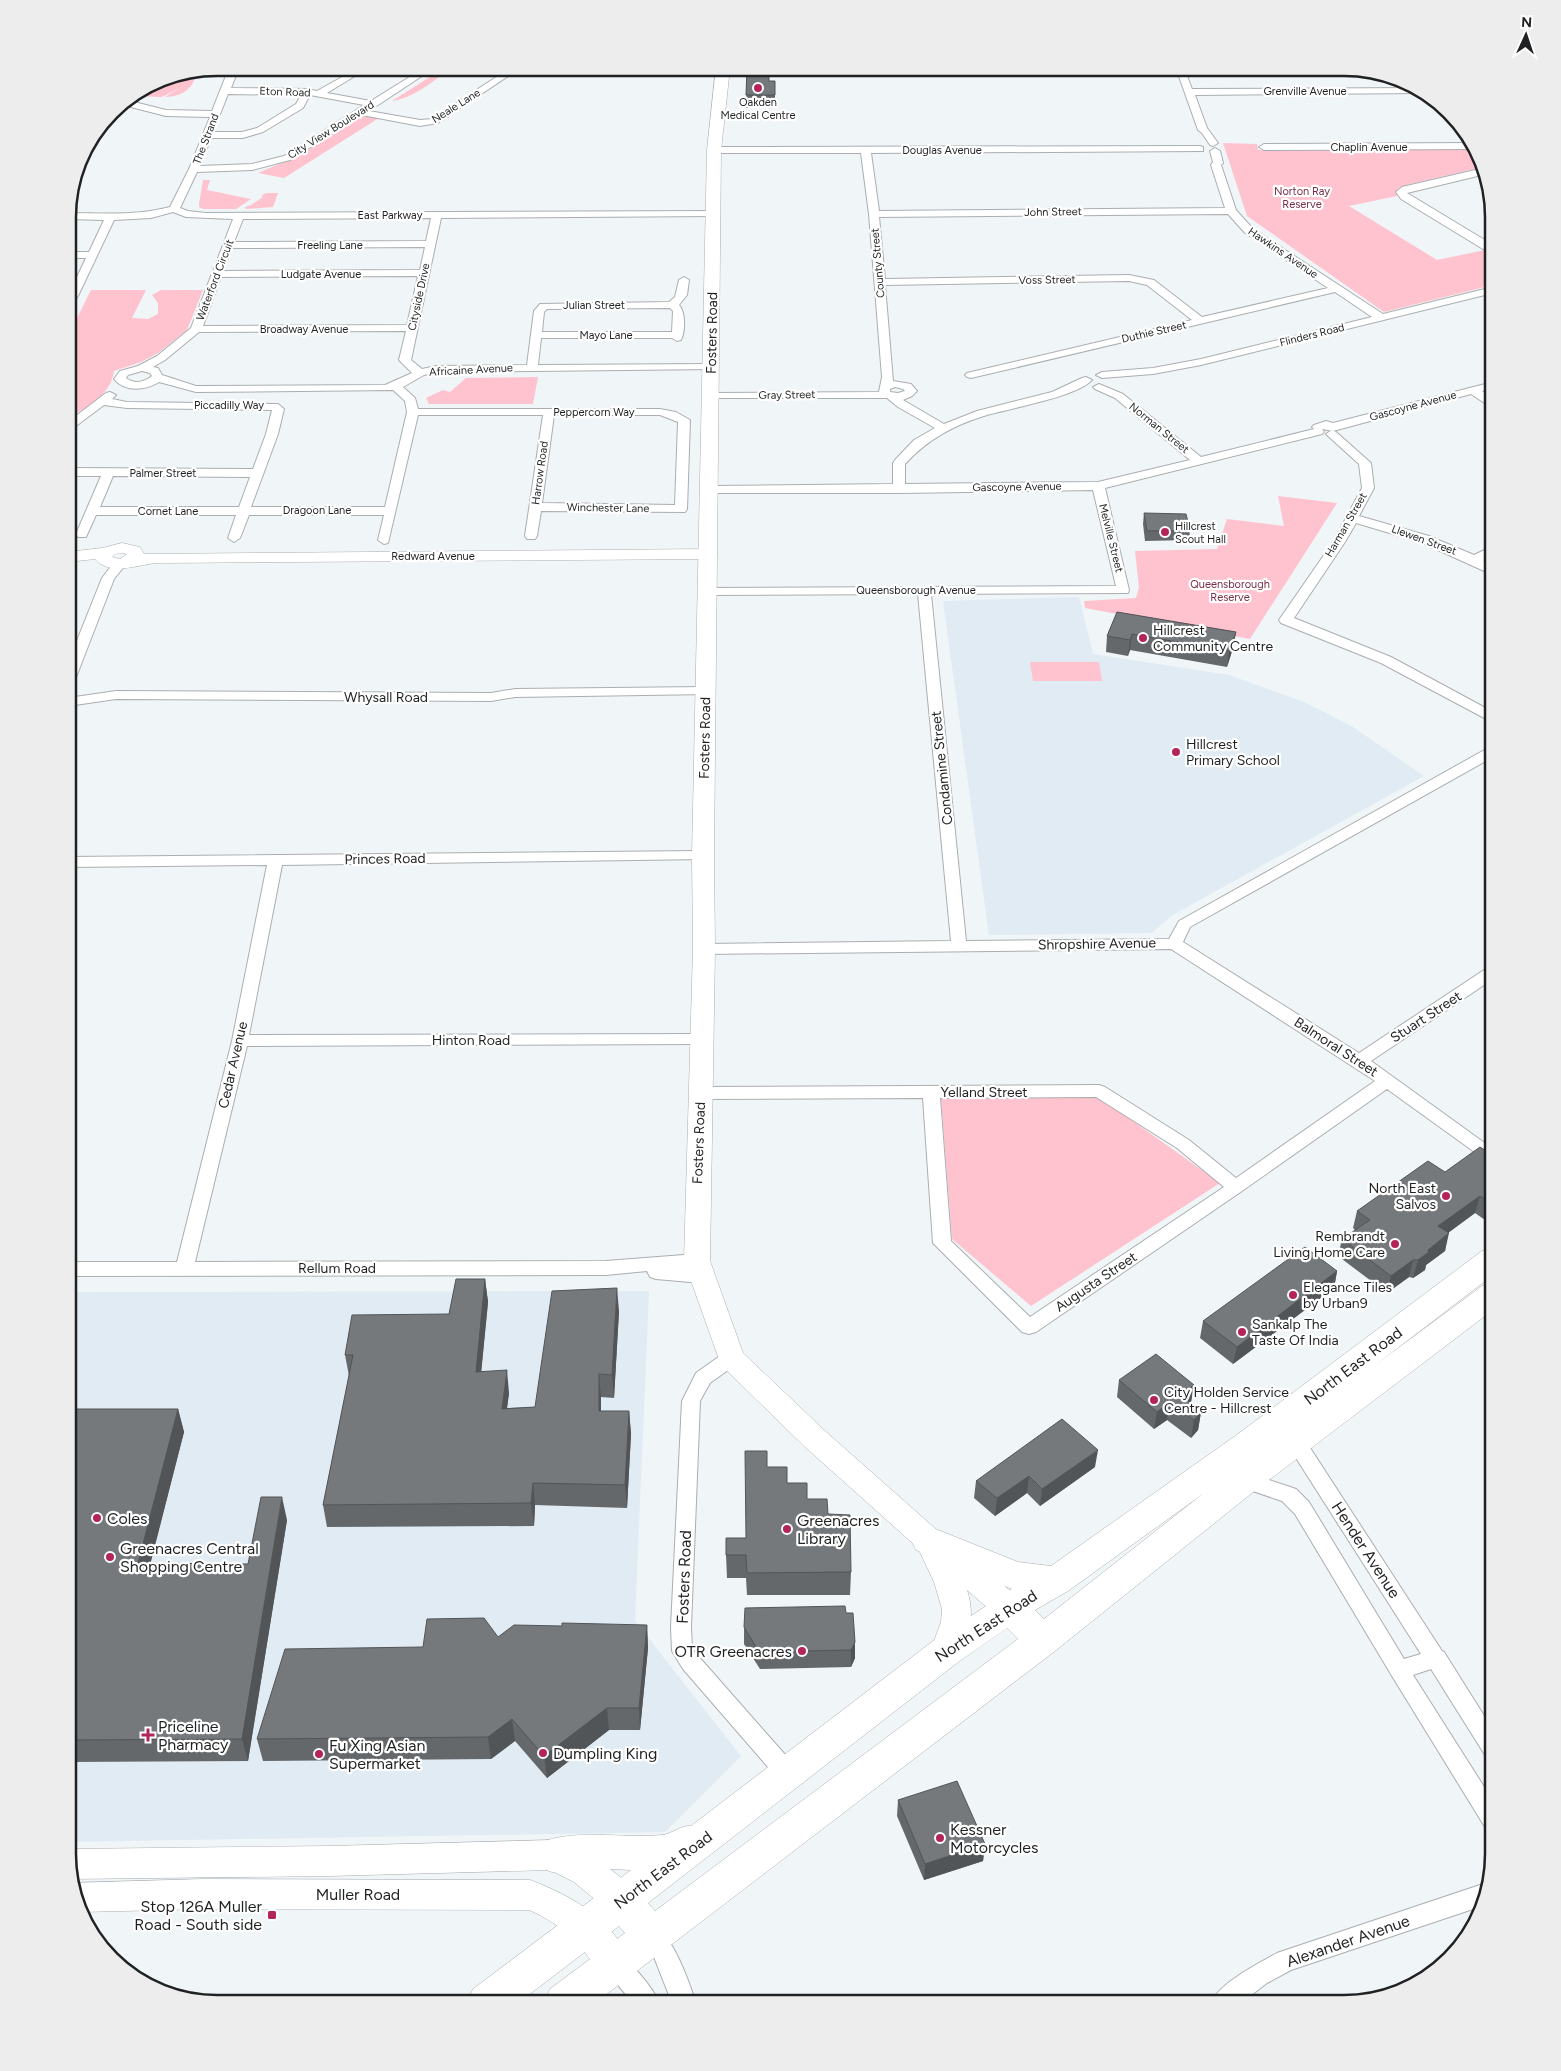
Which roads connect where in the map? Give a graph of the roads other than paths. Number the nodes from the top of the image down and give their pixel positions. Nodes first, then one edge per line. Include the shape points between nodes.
1 (231, 77) edge
2 (348, 77) edge
3 (416, 77) edge
4 (502, 77) edge
5 (715, 77) edge
6 (722, 77) edge
7 (1183, 77) edge
8 (1404, 90) edge
9 (226, 91) junction
10 (307, 92) junction
11 (1189, 92) junction
12 (319, 94) junction
13 (132, 104) edge
14 (373, 104) junction
15 (718, 111) junction
16 (360, 112) junction
17 (215, 114) junction
18 (208, 135) junction
19 (1465, 146) edge
20 (1207, 147) junction
21 (1264, 147) dead end
22 (714, 150) junction
23 (866, 150) junction
24 (194, 169) junction
25 (1477, 173) edge
26 (1401, 192) joint
27 (174, 209) junction
28 (1231, 211) junction
29 (714, 213) junction
30 (874, 214) junction
31 (437, 215) junction
32 (77, 216) edge
33 (111, 216) junction
34 (239, 216) junction
35 (431, 244) junction
36 (228, 245) junction
37 (1485, 246) edge
38 (92, 255) junction
39 (77, 256) edge
40 (424, 273) junction
41 (218, 274) junction
42 (684, 280) dead end
43 (880, 282) junction
44 (77, 287) edge
45 (1336, 289) junction
46 (1485, 292) edge
47 (671, 305) junction
48 (1380, 318) junction
49 (1200, 321) junction
50 (196, 328) junction
51 (413, 328) junction
52 (535, 335) junction
53 (161, 358) junction
54 (712, 367) junction
55 (142, 368) junction
56 (532, 368) junction
57 (420, 373) junction
58 (1129, 373) joint
59 (157, 375) junction
60 (971, 375) dead end
61 (1109, 380) junction
62 (174, 384) junction
63 (141, 385) junction
64 (1093, 385) junction
65 (395, 386) junction
66 (118, 387) junction
67 (1485, 387) edge
68 (887, 388) junction
69 (1473, 390) junction
70 (1064, 391) joint
71 (711, 396) junction
72 (1119, 396) junction
73 (1485, 398) edge
74 (905, 400) junction
75 (102, 401) junction
76 (550, 411) junction
77 (413, 412) junction
78 (77, 420) edge
79 (943, 428) junction
80 (1332, 431) junction
81 (1318, 432) joint
82 (1199, 461) junction
83 (77, 472) edge
84 (108, 473) junction
85 (257, 473) junction
86 (1098, 486) junction
87 (899, 489) junction
88 (709, 490) junction
89 (535, 508) junction
90 (681, 509) joint
91 (244, 510) junction
92 (390, 510) junction
93 (91, 511) junction
94 (1352, 518) junction
95 (82, 534) dead end
96 (531, 536) dead end
97 (234, 538) dead end
98 (384, 540) dead end
99 (709, 554) junction
100 (1485, 555) edge
101 (77, 558) edge
102 (1476, 560) junction
103 (116, 561) junction
104 (1485, 566) edge
105 (924, 590) junction
106 (1124, 590) joint
107 (708, 591) junction
108 (1286, 620) joint
109 (77, 658) edge
110 (705, 691) junction
111 (77, 701) edge
112 (1485, 712) edge
113 (1485, 757) edge
114 (703, 856) junction
115 (275, 860) junction
116 (77, 862) edge
117 (1174, 944) junction
118 (959, 946) junction
119 (704, 949) junction
120 (1485, 978) edge
121 (702, 1038) junction
122 (240, 1041) junction
123 (1359, 1061) junction
124 (1387, 1081) junction
125 (932, 1092) junction
126 (701, 1093) junction
127 (1485, 1151) edge
128 (1236, 1187) junction
129 (1485, 1267) edge
130 (185, 1268) junction
131 (699, 1268) junction
132 (76, 1269) edge
133 (1485, 1301) edge
134 (731, 1358) junction
135 (1296, 1442) junction
136 (1250, 1443) junction
137 (1245, 1480) junction
138 (928, 1540) junction
139 (1056, 1581) junction
140 (1009, 1608) junction
141 (1042, 1640) junction
142 (945, 1652) junction
143 (1437, 1658) junction
144 (1399, 1670) junction
145 (1485, 1734) edge
146 (788, 1774) junction
147 (1485, 1806) edge
148 (709, 1834) junction
149 (552, 1855) junction
150 (208, 1862) junction
151 (77, 1864) edge
152 (204, 1894) junction
153 (83, 1897) edge
154 (1478, 1897) edge
155 (622, 1901) junction
156 (586, 1928) junction
157 (652, 1937) junction
158 (615, 1964) junction
159 (498, 1995) edge
160 (575, 1995) edge
161 (640, 1995) edge
162 (680, 1995) edge
163 (1233, 1995) edge

1 - 9 street, The Strand
2 - 12 street
3 - 14 street, City View Boulevard
4 - 16 street, Neale Lane via 435,122 420,123
5 - 15 main road, Fosters Road
6 - 15 main road, Fosters Road
7 - 11 street, Hawkins Avenue
8 - 11 street, Grenville Avenue
9 - 10 street, Eton Road
9 - 17 street, The Strand
10 - 12 street, Eton Road
10 - 18 street via 300,106 260,130 243,136
11 - 20 street, Hawkins Avenue
12 - 14 street, Eton Road
13 - 17 street via 166,113
14 - 16 street, City View Boulevard
15 - 22 main road, Fosters Road
16 - 24 street, City View Boulevard via 274,163 243,169
17 - 18 street, The Strand
18 - 24 street, The Strand
19 - 21 street, Chaplin Avenue
20 - 23 street, Douglas Avenue
20 - 28 street, Hawkins Avenue
22 - 23 street, Douglas Avenue
22 - 29 main road, Fosters Road
23 - 30 street, County Street
24 - 27 street, The Strand
25 - 26 street
26 - 37 street
27 - 33 street, East Parkway via 151,215
27 - 34 street, East Parkway via 186,214
28 - 30 street, John Street
28 - 45 street, Hawkins Avenue via 1249,232
29 - 31 street, East Parkway
29 - 54 main road, Fosters Road
30 - 43 street, County Street
31 - 34 street, East Parkway
31 - 35 street, Cityside Drive
32 - 33 street, East Parkway
33 - 38 street
34 - 36 street, Waterford Circuit
35 - 36 street, Freeling Lane
35 - 40 street, Cityside Drive
36 - 41 street, Waterford Circuit
38 - 39 street
38 - 44 street
40 - 41 street, Ludgate Avenue
40 - 51 street, Cityside Drive
41 - 50 street, Waterford Circuit
42 - 47 street via 683,296
43 - 49 street, Voss Street via 1130,278 1150,282
43 - 68 street, County Street
45 - 48 street, Hawkins Avenue
45 - 49 street, Duthie Street
46 - 48 street, Flinders Road
47 - 52 street, Julian Street via 544,306 539,310
47 - 52 street, Mayo Lane via 678,311 677,336
48 - 58 street, Flinders Road via 1201,362
49 - 60 street, Duthie Street
50 - 51 street, Broadway Avenue
50 - 53 street, Waterford Circuit
51 - 57 street, Cityside Drive via 406,360
52 - 56 street, Julian Street
53 - 55 street, Waterford Circuit
53 - 59 street
54 - 56 street, Africaine Avenue
54 - 71 main road, Fosters Road
55 - 59 street, Africaine Avenue
55 - 66 street, Waterford Circuit via 124,373
56 - 57 street, Africaine Avenue
57 - 65 street, Africaine Avenue
58 - 61 street, Flinders Road
59 - 62 street, Africaine Avenue
59 - 63 street
61 - 64 street
61 - 72 street, Norman Street
62 - 63 street, Africaine Avenue
62 - 65 street, Africaine Avenue via 196,390
63 - 66 street
64 - 70 street
64 - 72 street, Norman Street
65 - 77 street via 411,400
66 - 75 street
67 - 69 street, Gascoyne Avenue
68 - 71 street, Gray Street via 864,394
68 - 74 street
68 - 74 street, Gray Street via 899,384 909,387 911,391
69 - 73 street
69 - 80 street, Gascoyne Avenue
70 - 79 street via 981,413
71 - 88 main road, Fosters Road
72 - 82 street, Norman Street
74 - 79 street
75 - 78 street
75 - 85 street, Piccadilly Way via 127,405 274,406 278,409 274,427
76 - 77 street, Peppercorn Way
76 - 89 street, Harrow Road
76 - 90 street, Peppercorn Way via 660,412 684,420
77 - 92 street
79 - 87 street via 918,443 899,463
80 - 81 street
80 - 94 street, Harman Street via 1365,463 1368,488
81 - 82 street, Gascoyne Avenue
82 - 86 street, Gascoyne Avenue
83 - 84 street, Palmer Street
84 - 85 street, Palmer Street
84 - 93 street
85 - 91 street, Piccadilly Way
86 - 87 street, Gascoyne Avenue
86 - 106 street, Melville Street
87 - 88 street, Gascoyne Avenue
88 - 99 main road, Fosters Road
89 - 90 street, Winchester Lane
89 - 96 street, Harrow Road
91 - 92 street, Dragoon Lane
91 - 93 street, Cornet Lane
91 - 97 street, Piccadilly Way
92 - 98 street
93 - 95 street
94 - 102 street, Llewen Street via 1400,529
94 - 108 street, Harman Street
99 - 103 street, Redward Avenue via 156,558
99 - 107 main road, Fosters Road
100 - 102 street
101 - 103 street, Redward Avenue
102 - 104 street, Llewen Street
103 - 109 street
105 - 106 street, Queensborough Avenue
105 - 107 street, Queensborough Avenue
105 - 118 street, Condamine Street
107 - 110 main road, Fosters Road
108 - 112 street via 1386,660
110 - 111 street, Whysall Road via 515,693 491,697 116,695
110 - 114 main road, Fosters Road
113 - 117 street, Shropshire Avenue via 1184,924
114 - 115 street, Princes Road
114 - 119 main road, Fosters Road
115 - 116 street, Princes Road
115 - 122 street, Cedar Avenue
117 - 118 street, Shropshire Avenue
117 - 123 street, Balmoral Street
118 - 119 street, Shropshire Avenue
119 - 121 main road, Fosters Road
120 - 123 street, Stuart Street
121 - 122 street, Hinton Road
121 - 126 main road, Fosters Road
122 - 130 street, Cedar Avenue
123 - 124 street, Balmoral Street
124 - 127 street, Balmoral Street
124 - 128 street, Augusta Street
125 - 126 street, Yelland Street
125 - 128 street, Yelland Street via 1099,1091 1182,1144
125 - 128 street, Augusta Street via 942,1243 1029,1327
126 - 131 main road, Fosters Road
129 - 136 highway, North East Road
130 - 131 street, Rellum Road
130 - 132 street, Rellum Road
131 - 134 main road, Fosters Road
133 - 135 highway, North East Road
134 - 138 main road, Fosters Road
134 - 146 street, Fosters Road via 703,1378 691,1401 682,1651
135 - 136 highway
135 - 137 highway, North East Road
135 - 143 street, Hender Avenue
136 - 139 highway, North East Road
137 - 141 highway, North East Road
137 - 144 street via 1289,1495 1302,1508
138 - 139 highway via 1015,1576
138 - 140 main road, Fosters Road
138 - 142 main road via 956,1606 957,1619
139 - 140 highway, North East Road
140 - 141 highway
140 - 142 highway, North East Road
141 - 157 highway, North East Road
142 - 146 highway, North East Road
143 - 144 street
143 - 145 street, Hender Avenue
144 - 147 street
146 - 148 highway, North East Road
148 - 149 highway via 666,1852 591,1851
148 - 155 highway, North East Road
149 - 150 main road
149 - 155 main road via 586,1871
150 - 151 main road
150 - 152 main road
152 - 153 main road, Muller Road
152 - 156 main road, Muller Road via 530,1895 552,1904
154 - 163 street, Alexander Avenue via 1285,1961 1258,1975
155 - 156 highway, North East Road
155 - 157 highway
156 - 158 main road, Muller Road
156 - 159 highway, North East Road
157 - 158 highway, North East Road
157 - 162 street via 663,1950
158 - 160 highway, North East Road
158 - 161 street

